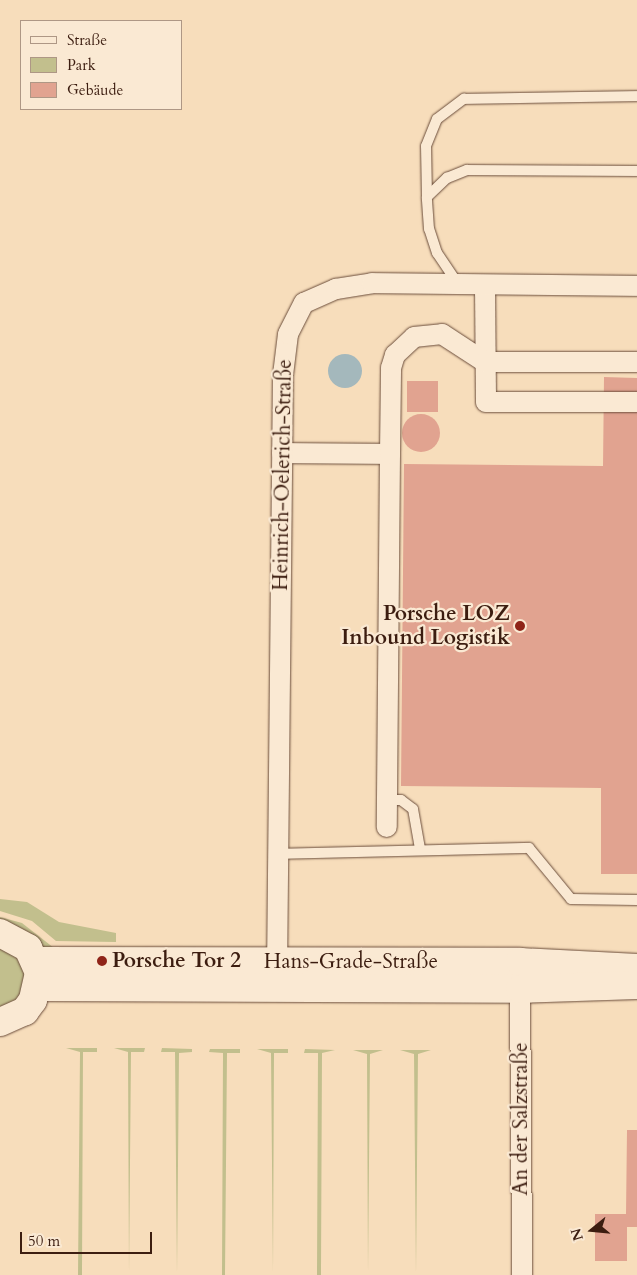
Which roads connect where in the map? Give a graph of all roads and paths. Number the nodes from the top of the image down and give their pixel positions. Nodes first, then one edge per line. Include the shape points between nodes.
1 (637, 96) edge
2 (637, 171) edge
3 (427, 197) junction
4 (458, 284) junction
5 (485, 285) junction
6 (637, 286) edge
7 (485, 362) junction
8 (637, 362) edge
9 (637, 402) edge
10 (282, 453) junction
11 (390, 454) junction
12 (387, 800) junction
13 (387, 827) dead end
14 (420, 848) junction
15 (278, 854) junction
16 (637, 900) edge
17 (0, 933) edge
18 (520, 962) junction
19 (637, 968) edge
20 (37, 974) junction
21 (277, 974) junction
22 (637, 985) edge
23 (520, 989) junction
24 (0, 1022) edge
25 (522, 1275) edge

1 - 3 lane via 464,99 437,118 426,146
2 - 3 lane via 468,170 446,178
3 - 4 lane via 432,237
4 - 5 street, Heinrich-Oelerich-Straße
4 - 10 street, Heinrich-Oelerich-Straße via 372,283 336,289 304,304 288,334
5 - 6 street, Heinrich-Oelerich-Straße
5 - 7 street
7 - 8 street
7 - 9 street via 486,402
7 - 11 street via 442,334 426,334 403,345 391,368
10 - 11 street
10 - 15 street, Heinrich-Oelerich-Straße
11 - 12 street
12 - 13 street
12 - 14 lane via 401,800 413,809
14 - 15 lane
14 - 16 lane via 529,848 571,900
15 - 21 street, Heinrich-Oelerich-Straße
17 - 20 street via 17,939
18 - 19 street, Hans-Grade-Straße
18 - 21 street, Hans-Grade-Straße
18 - 23 street, An der Salzstraße
20 - 21 street, Hans-Grade-Straße
20 - 24 street via 24,1010
21 - 23 street, Hans-Grade-Straße
22 - 23 street, Hans-Grade-Straße
23 - 25 street, An der Salzstraße

